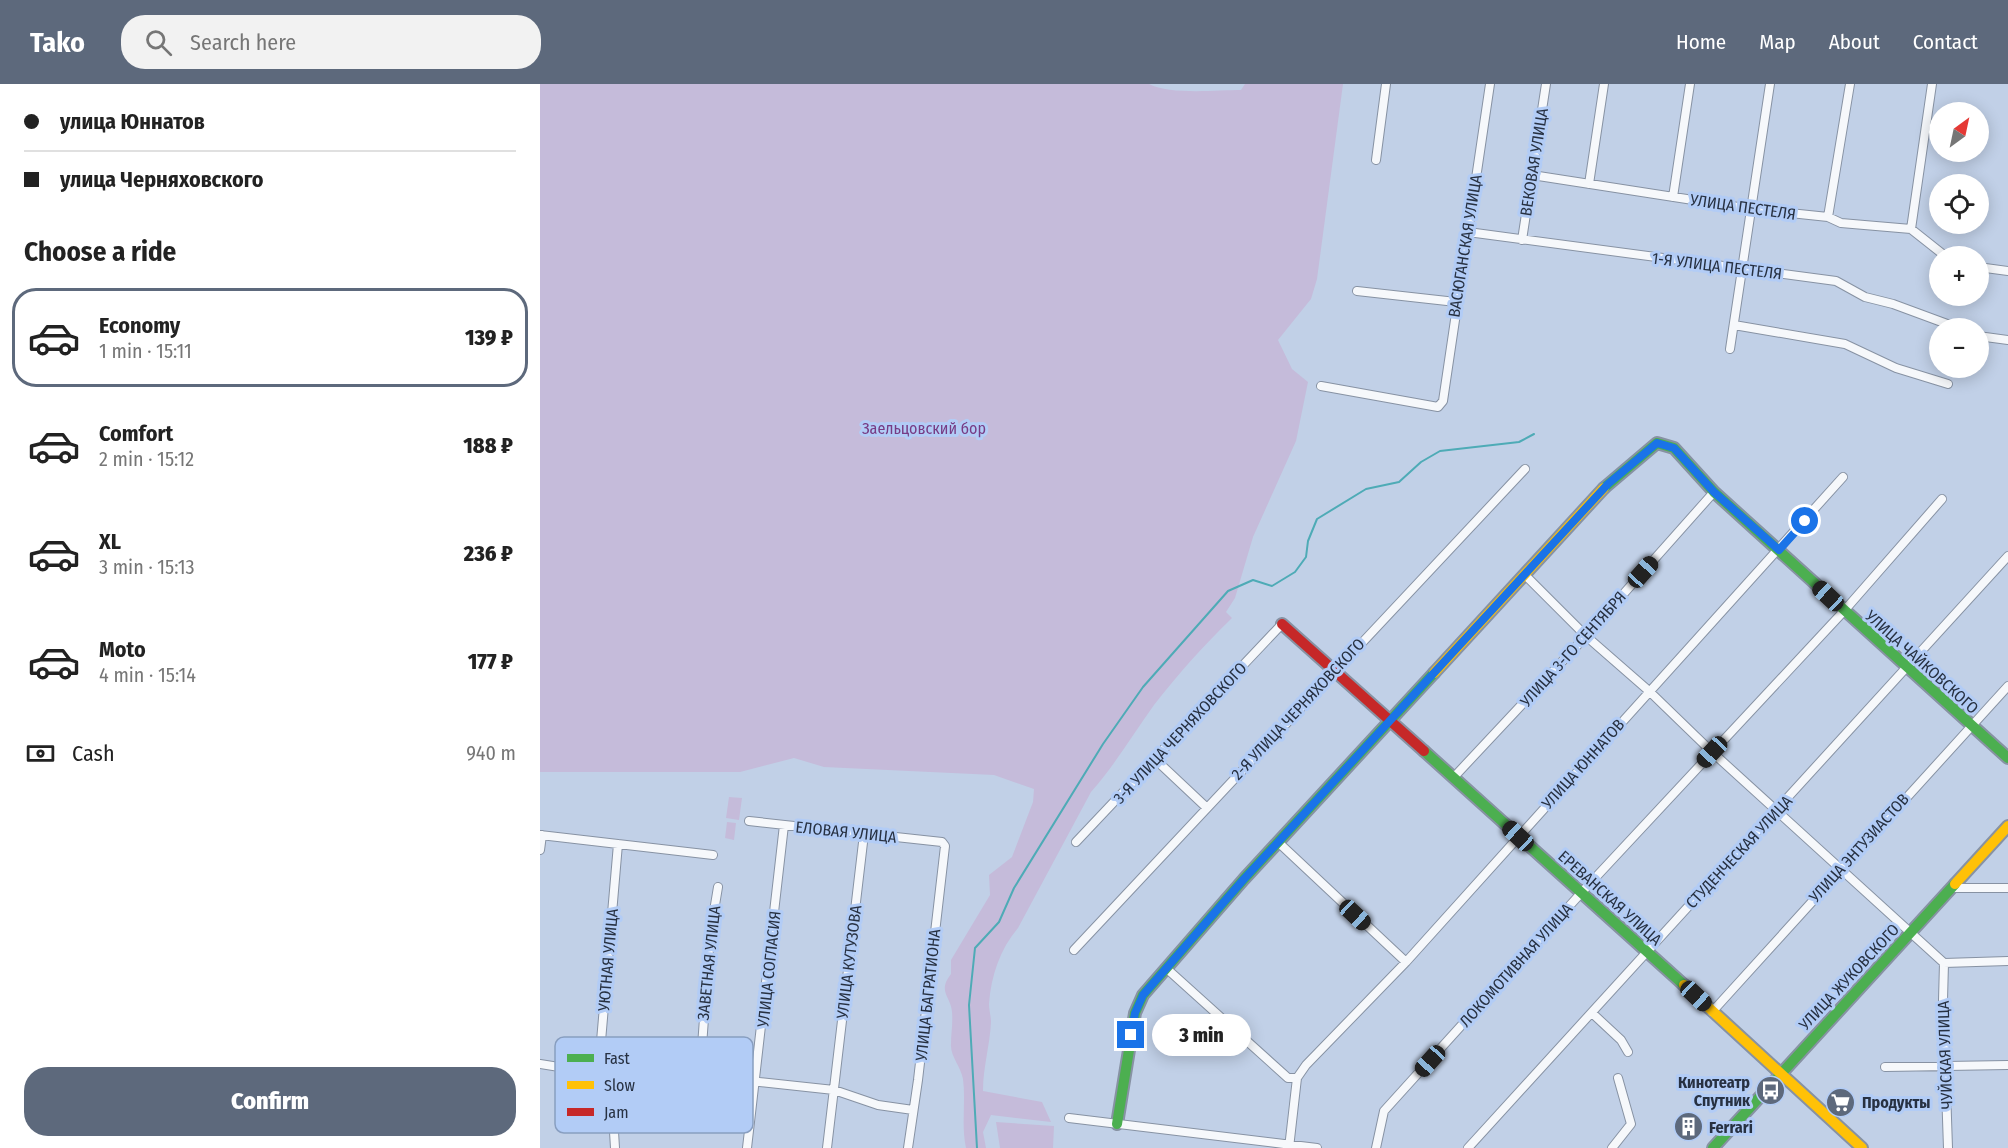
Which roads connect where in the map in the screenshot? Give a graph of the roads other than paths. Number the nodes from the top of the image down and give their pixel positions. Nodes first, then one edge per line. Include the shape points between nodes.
1 (1386, 84) edge
2 (1490, 84) edge
3 (1546, 84) edge
4 (1604, 84) edge
5 (1690, 84) edge
6 (1770, 84) edge
7 (1850, 84) edge
8 (1932, 84) edge
9 (1376, 160) dead end
10 (1532, 175) junction
11 (1589, 184) junction
12 (1673, 197) junction
13 (1751, 209) junction
14 (1828, 217) junction
15 (1911, 229) junction
16 (1468, 232) junction
17 (1522, 240) junction
18 (1932, 246) edge
19 (1989, 268) edge
20 (1742, 270) junction
21 (2008, 271) edge
22 (1357, 291) dead end
23 (1456, 302) junction
24 (1932, 318) edge
25 (1734, 325) junction
26 (1989, 337) edge
27 (2008, 340) edge
28 (1730, 349) dead end
29 (1948, 384) dead end
30 (1321, 386) dead end
31 (1525, 470) dead end
32 (1843, 477) dead end
33 (1714, 492) junction
34 (1942, 499) dead end
35 (1779, 550) junction
36 (2008, 556) edge
37 (1525, 575) junction
38 (1844, 611) junction
39 (1282, 624) joint
40 (1586, 636) junction
41 (1907, 669) junction
42 (1335, 670) junction
43 (2008, 686) edge
44 (1649, 691) junction
45 (1391, 721) junction
46 (1970, 726) junction
47 (1712, 752) junction
48 (2008, 758) edge
49 (1156, 760) junction
50 (1454, 777) junction
51 (1206, 808) junction
52 (1777, 811) junction
53 (749, 821) dead end
54 (784, 825) junction
55 (2008, 826) edge
56 (864, 834) junction
57 (541, 835) edge
58 (1518, 836) junction
59 (942, 842) joint
60 (1076, 842) dead end
61 (1278, 842) junction
62 (618, 844) junction
63 (540, 850) edge
64 (712, 855) dead end
65 (1839, 870) junction
66 (718, 887) dead end
67 (1951, 888) junction
68 (2008, 888) edge
69 (1582, 892) junction
70 (1911, 932) junction
71 (1074, 950) dead end
72 (1647, 951) junction
73 (2008, 961) edge
74 (1406, 962) junction
75 (1944, 963) junction
76 (1166, 968) junction
77 (1592, 1012) junction
78 (1712, 1012) junction
79 (601, 1037) edge
80 (703, 1037) edge
81 (1628, 1052) dead end
82 (540, 1064) edge
83 (2008, 1065) edge
84 (555, 1066) edge
85 (1885, 1067) dead end
86 (1946, 1068) junction
87 (1781, 1073) junction
88 (1297, 1078) junction
89 (1617, 1078) dead end
90 (753, 1081) edge
91 (756, 1081) junction
92 (834, 1090) junction
93 (753, 1103) edge
94 (913, 1110) junction
95 (1069, 1118) dead end
96 (1117, 1124) junction
97 (614, 1133) edge
98 (749, 1133) edge
99 (1289, 1147) edge
100 (615, 1148) edge
101 (747, 1148) edge
102 (827, 1148) edge
103 (908, 1148) edge
104 (1317, 1148) edge
105 (1376, 1148) edge
106 (1468, 1148) edge
107 (1612, 1148) edge
108 (1713, 1148) edge
109 (1862, 1148) edge
110 (1948, 1148) edge

1 - 9 street
2 - 16 street, ВАСЮГАНСКАЯ УЛИЦА
3 - 10 street, ВЕКОВАЯ УЛИЦА
4 - 11 street
5 - 12 street
6 - 13 street
7 - 14 street
8 - 15 street
10 - 11 street, УЛИЦА ПЕСТЕЛЯ
10 - 17 street, ВЕКОВАЯ УЛИЦА
11 - 12 street, УЛИЦА ПЕСТЕЛЯ
12 - 13 street, УЛИЦА ПЕСТЕЛЯ
13 - 14 street, УЛИЦА ПЕСТЕЛЯ
13 - 20 street
14 - 15 street, УЛИЦА ПЕСТЕЛЯ via 1841,223
15 - 18 street
16 - 17 street, 1-Я УЛИЦА ПЕСТЕЛЯ
16 - 23 street, ВАСЮГАНСКАЯ УЛИЦА
17 - 20 street, 1-Я УЛИЦА ПЕСТЕЛЯ
19 - 21 street
20 - 24 street, 1-Я УЛИЦА ПЕСТЕЛЯ via 1836,281 1865,297
20 - 25 street
22 - 23 street
23 - 30 street, ВАСЮГАНСКАЯ УЛИЦА via 1443,401 1438,407
25 - 28 street
25 - 29 street via 1845,344 1896,368
26 - 27 street
31 - 42 street, 2-Я УЛИЦА ЧЕРНЯХОВСКОГО
32 - 35 street, УЛИЦА ЮННАТОВ
33 - 35 street, УЛИЦА ЧАЙКОВСКОГО
33 - 37 street, УЛИЦА ЧАЙКОВСКОГО via 1674,448 1657,443 1608,484
33 - 40 street, УЛИЦА 3-ГО СЕНТЯБРЯ
34 - 38 street, ЛОКОМОТИВНАЯ УЛИЦА
35 - 38 street, УЛИЦА ЧАЙКОВСКОГО
35 - 44 street, УЛИЦА ЮННАТОВ
36 - 41 street, СТУДЕНЧЕСКАЯ УЛИЦА
37 - 40 street
37 - 45 street
38 - 41 street, УЛИЦА ЧАЙКОВСКОГО
38 - 47 street, ЛОКОМОТИВНАЯ УЛИЦА
39 - 42 street, ЕРЕВАНСКАЯ УЛИЦА
39 - 49 street, 3-Я УЛИЦА ЧЕРНЯХОВСКОГО
40 - 44 street
40 - 50 street, УЛИЦА 3-ГО СЕНТЯБРЯ
41 - 46 street, УЛИЦА ЧАЙКОВСКОГО
41 - 52 street, СТУДЕНЧЕСКАЯ УЛИЦА
42 - 45 street, ЕРЕВАНСКАЯ УЛИЦА
42 - 51 street, 2-Я УЛИЦА ЧЕРНЯХОВСКОГО
43 - 46 street, УЛИЦА ЭНТУЗИАСТОВ
44 - 47 street
44 - 58 street, УЛИЦА ЮННАТОВ
45 - 50 street, ЕРЕВАНСКАЯ УЛИЦА
45 - 61 street
46 - 48 street, УЛИЦА ЧАЙКОВСКОГО
46 - 65 street, УЛИЦА ЭНТУЗИАСТОВ
47 - 52 street
47 - 69 street, ЛОКОМОТИВНАЯ УЛИЦА
49 - 51 street
49 - 60 street, 3-Я УЛИЦА ЧЕРНЯХОВСКОГО
50 - 58 street, ЕРЕВАНСКАЯ УЛИЦА
51 - 71 street, 2-Я УЛИЦА ЧЕРНЯХОВСКОГО
52 - 65 street
52 - 72 street, СТУДЕНЧЕСКАЯ УЛИЦА
53 - 54 street, ЕЛОВАЯ УЛИЦА
54 - 56 street, ЕЛОВАЯ УЛИЦА
54 - 91 street, УЛИЦА СОГЛАСИЯ
55 - 67 street, УЛИЦА ЖУКОВСКОГО
56 - 59 street, ЕЛОВАЯ УЛИЦА
56 - 92 street, УЛИЦА КУТУЗОВА
57 - 62 street
57 - 63 street
58 - 69 street, ЕРЕВАНСКАЯ УЛИЦА
58 - 74 street, УЛИЦА ЮННАТОВ
59 - 94 street, УЛИЦА БАГРАТИОНА via 945,846
61 - 74 street
61 - 76 street
62 - 64 street
62 - 79 street, УЮТНАЯ УЛИЦА
65 - 70 street
65 - 78 street, УЛИЦА ЭНТУЗИАСТОВ
66 - 80 street, ЗАВЕТНАЯ УЛИЦА via 710,935
67 - 68 street
67 - 70 street, УЛИЦА ЖУКОВСКОГО
69 - 72 street, ЕРЕВАНСКАЯ УЛИЦА
69 - 105 street, ЛОКОМОТИВНАЯ УЛИЦА via 1384,1111
70 - 75 street
70 - 87 street, УЛИЦА ЖУКОВСКОГО
72 - 77 street, СТУДЕНЧЕСКАЯ УЛИЦА
72 - 78 street, ЕРЕВАНСКАЯ УЛИЦА
73 - 75 street
74 - 88 street, УЛИЦА ЮННАТОВ
75 - 86 street, ЧУЙСКАЯ УЛИЦА
76 - 88 street via 1288,1078
76 - 96 street via 1143,995 1135,1013
77 - 81 street
77 - 106 street, СТУДЕНЧЕСКАЯ УЛИЦА
78 - 87 street, ЕРЕВАНСКАЯ УЛИЦА
82 - 84 street
83 - 86 street
85 - 86 street
86 - 110 street, ЧУЙСКАЯ УЛИЦА
87 - 108 street, УЛИЦА ЖУКОВСКОГО
87 - 109 street, ЕРЕВАНСКАЯ УЛИЦА
88 - 99 street
89 - 107 street via 1631,1124
90 - 91 street
91 - 92 street
91 - 93 street, УЛИЦА СОГЛАСИЯ
92 - 94 street via 878,1105
92 - 102 street, УЛИЦА КУТУЗОВА
94 - 103 street, УЛИЦА БАГРАТИОНА
95 - 96 street
96 - 99 street
97 - 100 street
98 - 101 street, УЛИЦА СОГЛАСИЯ
99 - 104 street

